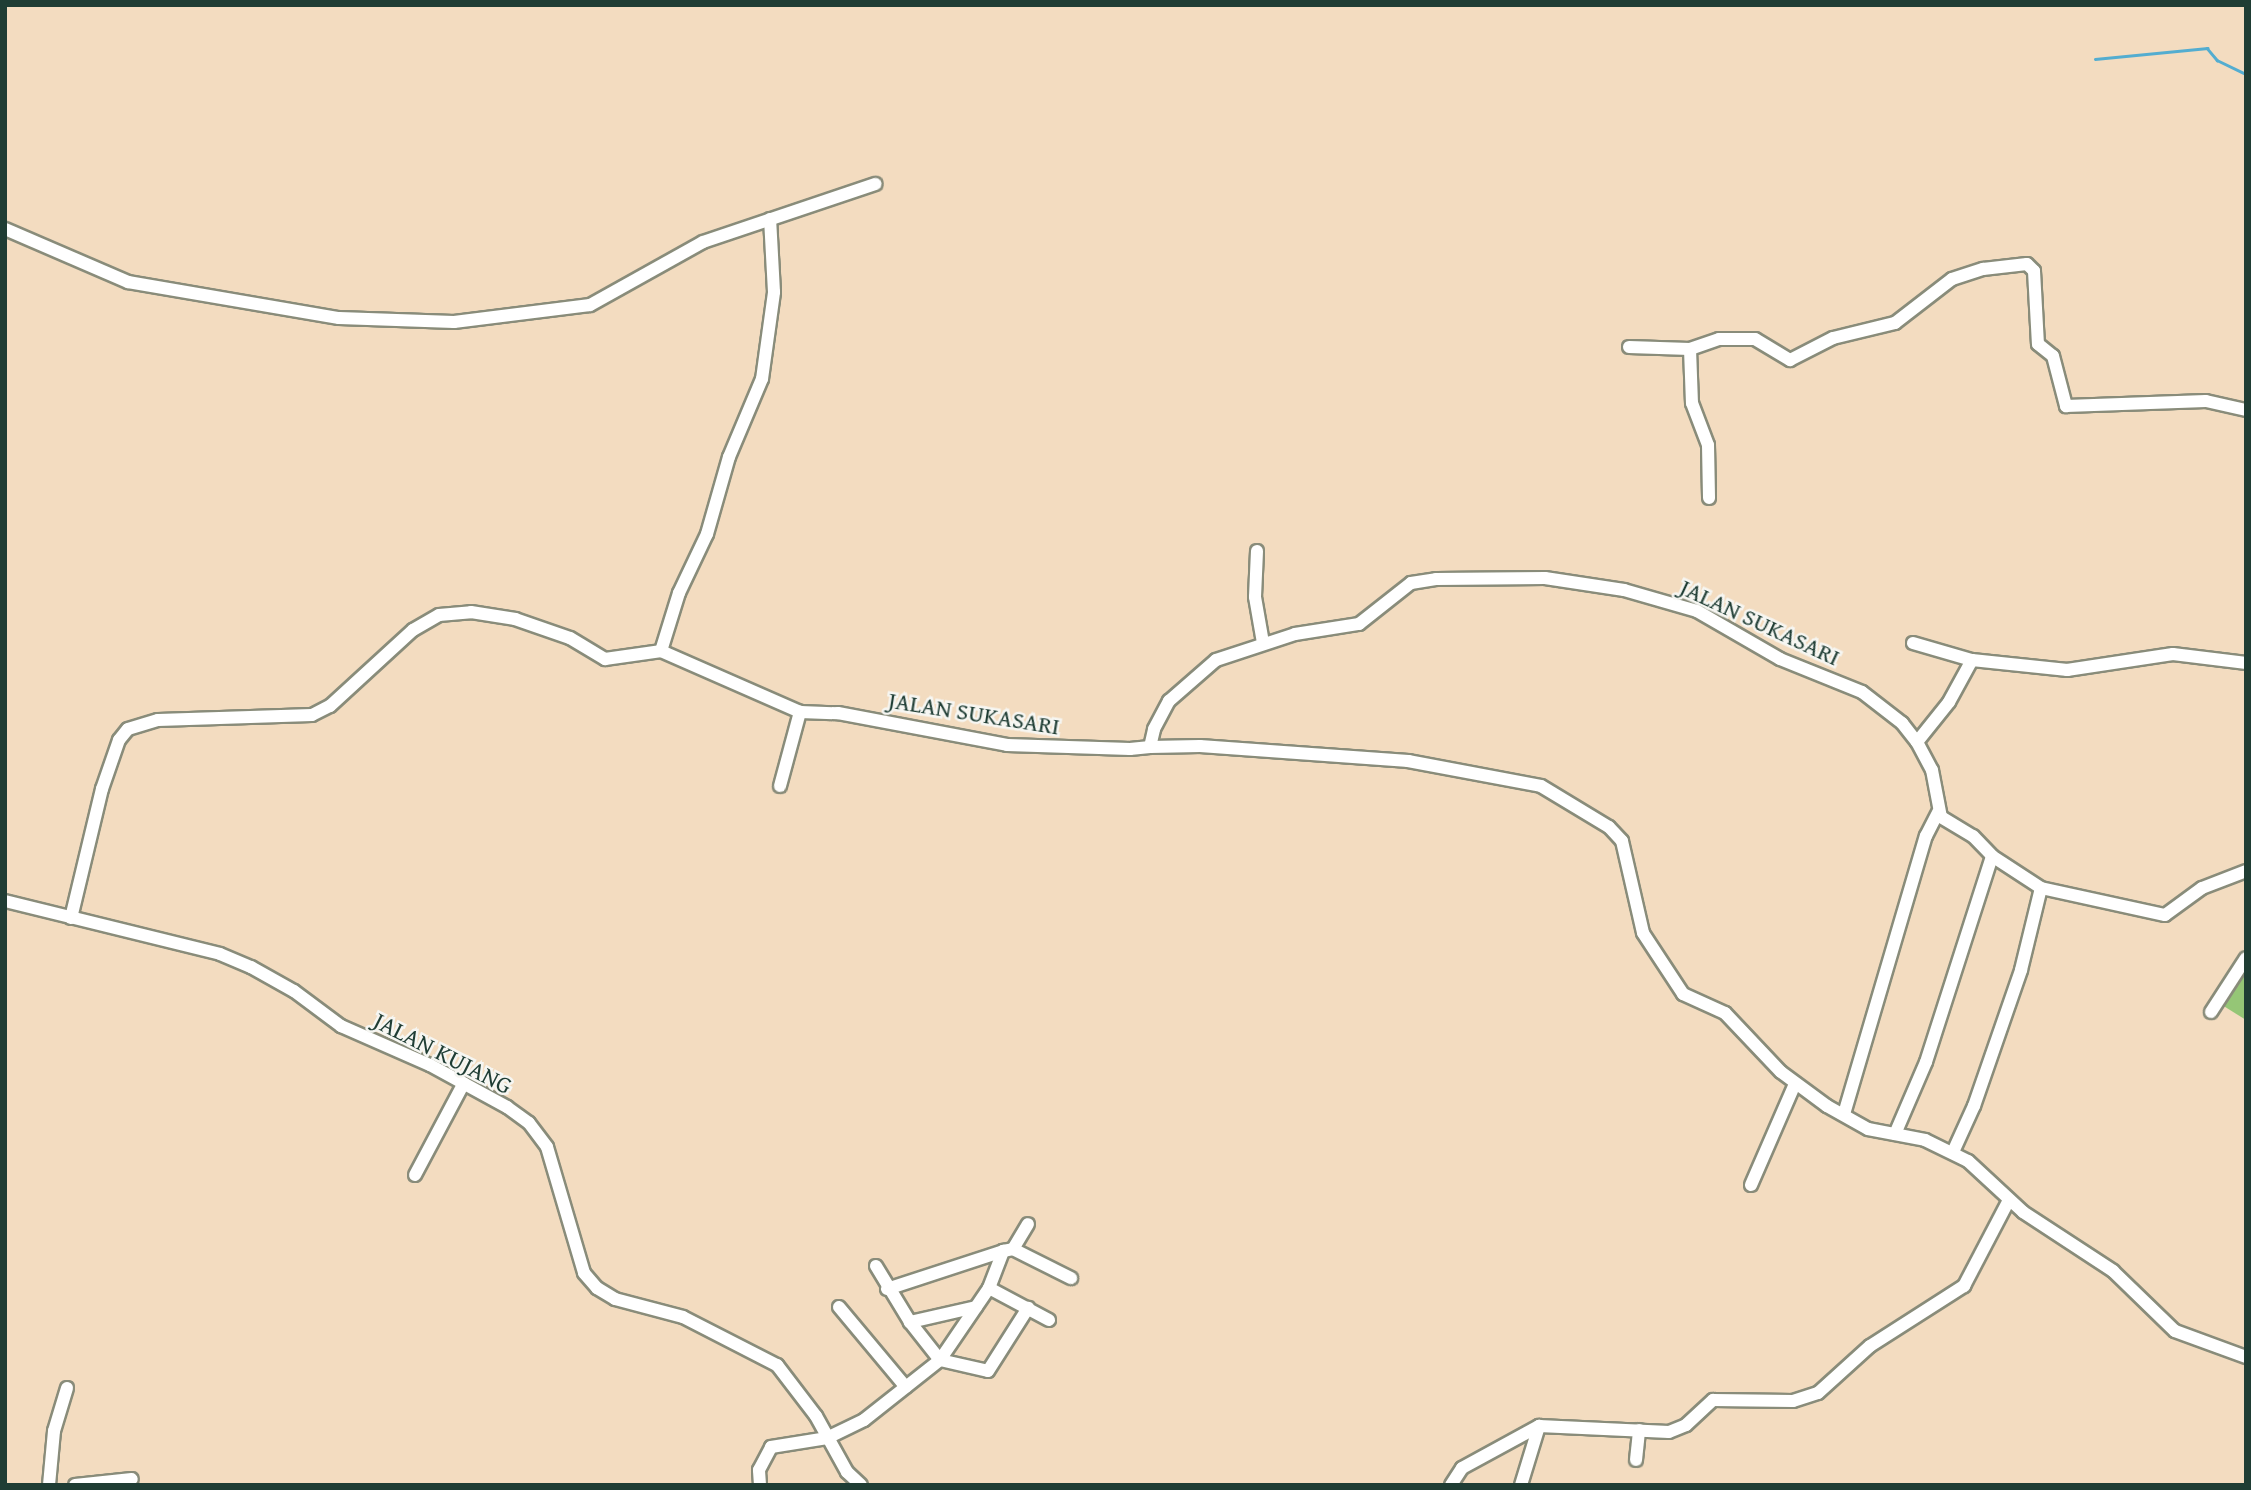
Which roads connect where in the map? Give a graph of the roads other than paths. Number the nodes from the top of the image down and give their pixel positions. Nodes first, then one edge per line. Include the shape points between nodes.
1 (875, 184) dead end
2 (771, 219) junction
3 (5, 229) edge
4 (1629, 347) dead end
5 (1690, 349) junction
6 (2246, 410) edge
7 (1709, 498) dead end
8 (1257, 551) dead end
9 (1263, 643) junction
10 (1913, 643) dead end
11 (661, 651) junction
12 (1972, 660) junction
13 (2246, 663) edge
14 (800, 712) junction
15 (1917, 742) junction
16 (1150, 747) junction
17 (780, 786) dead end
18 (1938, 812) junction
19 (1992, 856) junction
20 (2246, 872) edge
21 (2041, 888) junction
22 (5, 901) edge
23 (71, 918) junction
24 (2246, 958) edge
25 (2211, 1012) dead end
26 (464, 1083) junction
27 (1795, 1084) junction
28 (1844, 1114) junction
29 (1895, 1134) junction
30 (1952, 1152) junction
31 (415, 1175) dead end
32 (1751, 1185) dead end
33 (2009, 1200) junction
34 (1028, 1224) dead end
35 (1008, 1250) junction
36 (876, 1266) dead end
37 (1072, 1278) dead end
38 (989, 1288) junction
39 (887, 1289) junction
40 (838, 1307) dead end
41 (976, 1307) junction
42 (1028, 1308) junction
43 (1049, 1320) dead end
44 (910, 1322) junction
45 (2246, 1357) edge
46 (940, 1360) junction
47 (906, 1387) junction
48 (67, 1388) dead end
49 (1539, 1426) junction
50 (1639, 1430) junction
51 (827, 1438) junction
52 (1636, 1460) dead end
53 (132, 1479) dead end
54 (50, 1480) edge
55 (76, 1484) edge
56 (760, 1485) edge
57 (861, 1485) edge
58 (1451, 1485) edge
59 (1521, 1485) edge

1 - 2 street
2 - 3 street via 694,246 590,305 440,323 339,318 128,282
2 - 11 street via 774,292 762,380 729,457 707,534 679,593
4 - 5 street
5 - 6 street via 1719,340 1755,339 1784,358 1796,359 1833,338 1895,323 1952,279 1983,269 2027,264 2035,277 2038,344 2053,356 2066,406 2206,401
5 - 7 street via 1692,403 1708,445
8 - 9 street via 1255,597
9 - 15 street, JALAN SUKASARI via 1359,624 1411,583 1423,580 1545,578 1585,582 1697,611 1780,659 1863,692 1902,723
9 - 16 street, JALAN SUKASARI via 1216,660 1186,684 1160,714
10 - 12 street
11 - 14 street, JALAN SUKASARI
11 - 23 street via 605,659 570,638 516,619 471,612 439,615 414,630 330,706 312,715 158,720 128,729 119,740 102,789
12 - 13 street via 2067,670 2173,654
12 - 15 street via 1949,702
14 - 16 street, JALAN SUKASARI via 838,713 1007,745 1095,750
14 - 17 street
15 - 18 street, JALAN SUKASARI via 1932,771
16 - 27 street via 1200,746 1408,761 1541,786 1609,827 1622,841 1643,933 1673,984 1737,1023
18 - 19 street via 1979,840
18 - 28 street via 1926,836
19 - 21 street
19 - 29 street via 1926,1062
20 - 21 street via 2202,888 2165,915
21 - 30 street via 2021,970 1974,1106
22 - 23 street, JALAN KUJANG
23 - 26 street, JALAN KUJANG via 220,954 251,967 294,991 341,1026
24 - 25 street
26 - 31 street
26 - 51 street, JALAN KUJANG via 529,1123 547,1146 584,1273 597,1288 615,1299 683,1318 777,1365
27 - 28 street
27 - 32 street
28 - 29 street via 1868,1129
29 - 30 street
30 - 33 street via 1979,1169
33 - 45 street via 2113,1271 2175,1331
33 - 50 street via 1965,1286 1870,1346 1818,1393 1793,1401 1713,1400 1686,1425 1669,1432
34 - 35 street
35 - 37 street
35 - 38 street
35 - 39 street
36 - 39 street
38 - 41 street
38 - 42 street
39 - 44 street
40 - 47 street
41 - 44 street
41 - 46 street
42 - 43 street
42 - 46 street via 988,1371
44 - 46 street
46 - 47 street
47 - 51 street via 864,1420
48 - 54 street via 54,1431
49 - 50 street
49 - 58 street via 1462,1468
49 - 59 street
50 - 52 street
51 - 56 street via 771,1447 759,1470
51 - 57 street, JALAN KUJANG via 847,1472
53 - 55 street
54 - 55 street

